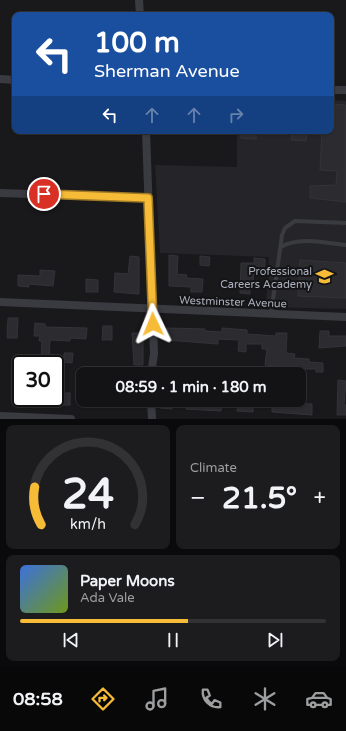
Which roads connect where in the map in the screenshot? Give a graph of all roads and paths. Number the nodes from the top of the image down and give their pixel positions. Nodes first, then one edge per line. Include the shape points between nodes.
1 (140, 0) edge
2 (140, 12) edge
3 (0, 79) edge
4 (12, 80) edge
5 (334, 90) edge
6 (346, 90) edge
7 (146, 134) edge
8 (0, 193) edge
9 (148, 198) junction
10 (346, 223) edge
11 (346, 244) edge
12 (281, 246) junction
13 (0, 302) edge
14 (153, 310) junction
15 (271, 314) junction
16 (346, 317) edge
17 (152, 367) edge
18 (151, 407) edge
19 (0, 416) edge
20 (72, 419) edge
21 (152, 419) edge

1 - 2 street
3 - 4 street
5 - 6 street
7 - 9 street
8 - 9 street
9 - 14 street
10 - 12 lane via 295,221 282,234
11 - 12 lane via 301,241
12 - 15 lane
13 - 14 street, Westminster Avenue
14 - 15 street, Westminster Avenue
14 - 17 street
15 - 16 street, Westminster Avenue
18 - 21 street
19 - 20 street

